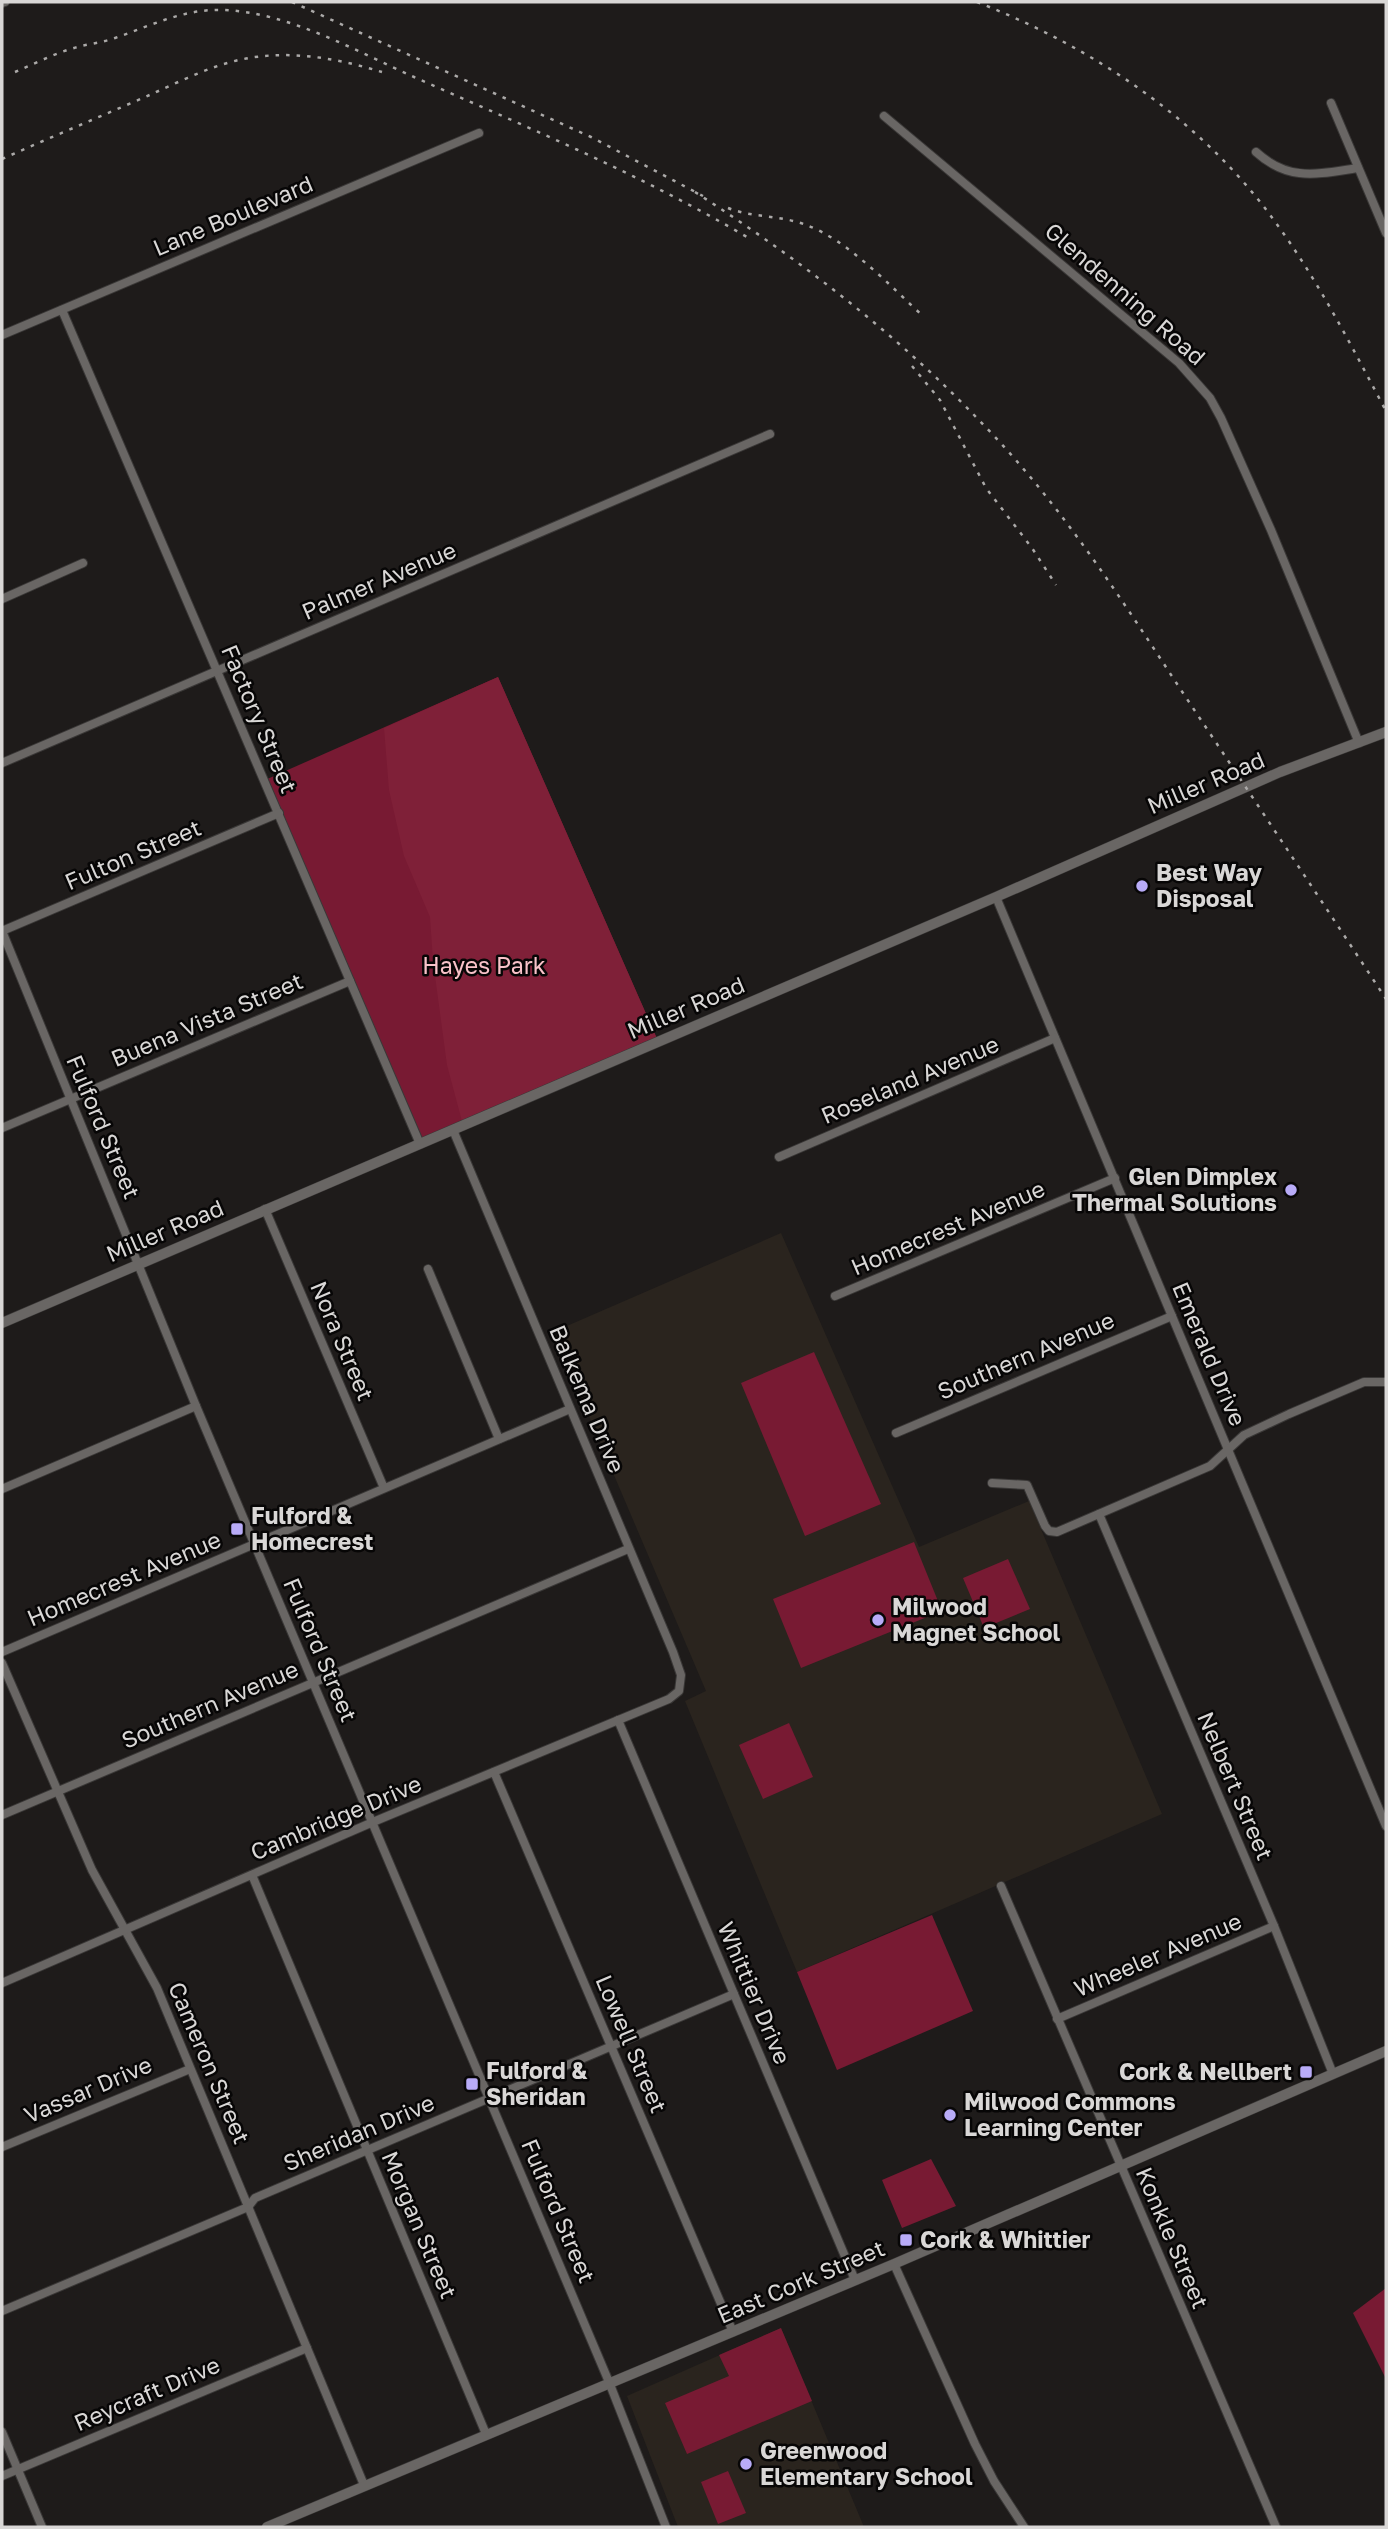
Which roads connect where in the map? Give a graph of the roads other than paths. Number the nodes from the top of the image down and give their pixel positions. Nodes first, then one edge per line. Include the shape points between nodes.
1 (1331, 103) dead end
2 (884, 116) dead end
3 (479, 132) dead end
4 (1256, 152) dead end
5 (1358, 168) junction
6 (1386, 233) edge
7 (62, 310) junction
8 (2, 335) edge
9 (770, 433) dead end
10 (83, 563) dead end
11 (2, 599) edge
12 (217, 670) junction
13 (1386, 732) edge
14 (1359, 743) junction
15 (2, 763) edge
16 (279, 813) junction
17 (996, 897) junction
18 (2, 931) edge
19 (350, 981) junction
20 (1055, 1038) junction
21 (71, 1099) junction
22 (2, 1128) edge
23 (453, 1130) junction
24 (420, 1144) junction
25 (779, 1157) dead end
26 (1115, 1178) junction
27 (265, 1209) junction
28 (139, 1263) junction
29 (428, 1269) dead end
30 (835, 1296) dead end
31 (1172, 1316) junction
32 (2, 1323) edge
33 (1385, 1382) edge
34 (195, 1406) junction
35 (570, 1409) junction
36 (896, 1433) dead end
37 (499, 1439) junction
38 (1228, 1450) junction
39 (992, 1483) dead end
40 (384, 1488) junction
41 (2, 1489) edge
42 (1099, 1514) junction
43 (254, 1544) junction
44 (628, 1549) junction
45 (2, 1652) edge
46 (2, 1663) edge
47 (313, 1681) junction
48 (681, 1685) joint
49 (618, 1720) junction
50 (494, 1772) junction
51 (57, 1792) junction
52 (2, 1815) edge
53 (373, 1822) junction
54 (1386, 1826) edge
55 (251, 1875) junction
56 (1001, 1886) dead end
57 (1274, 1926) junction
58 (124, 1930) junction
59 (2, 1983) edge
60 (734, 1994) junction
61 (1057, 2019) junction
62 (611, 2046) junction
63 (1386, 2051) edge
64 (190, 2069) junction
65 (1334, 2074) junction
66 (489, 2098) junction
67 (2, 2147) edge
68 (367, 2150) junction
69 (1120, 2167) junction
70 (248, 2207) junction
71 (894, 2264) junction
72 (855, 2280) junction
73 (2, 2311) edge
74 (733, 2332) junction
75 (307, 2348) junction
76 (609, 2382) junction
77 (2, 2432) edge
78 (486, 2434) junction
79 (18, 2470) junction
80 (2, 2476) edge
81 (364, 2485) junction
82 (42, 2527) edge
83 (267, 2527) edge
84 (666, 2527) edge
85 (1024, 2527) edge
86 (1276, 2527) edge

1 - 5 street
2 - 14 street, Glendenning Road via 1179,363 1210,398 1271,530
3 - 7 street, Lane Boulevard
4 - 5 street via 1282,172 1320,174
5 - 6 street
7 - 8 street, Lane Boulevard
7 - 12 street, Factory Street
9 - 12 street, Palmer Avenue
10 - 11 street
12 - 15 street, Palmer Avenue
12 - 16 street, Factory Street
13 - 14 street, Miller Road
14 - 17 street, Miller Road via 1280,772
16 - 18 street, Fulton Street
16 - 19 street, Factory Street
17 - 20 street, Emerald Drive
17 - 23 street, Miller Road
18 - 21 street, Fulford Street
19 - 21 street, Buena Vista Street
19 - 24 street, Factory Street
20 - 25 street, Roseland Avenue
20 - 26 street, Emerald Drive
21 - 22 street, Buena Vista Street
21 - 28 street, Fulford Street
23 - 24 street, Miller Road
23 - 35 street, Balkema Drive
24 - 27 street, Miller Road
26 - 30 street, Homecrest Avenue
26 - 31 street, Emerald Drive
27 - 28 street, Miller Road
27 - 40 street, Nora Street
28 - 32 street, Miller Road
28 - 34 street, Fulford Street
29 - 37 street
31 - 36 street, Southern Avenue
31 - 38 street, Emerald Drive
33 - 38 street via 1364,1382 1289,1414 1244,1435
34 - 41 street
34 - 43 street, Fulford Street
35 - 37 street, Homecrest Avenue
35 - 44 street, Balkema Drive
37 - 40 street, Homecrest Avenue
38 - 42 street via 1210,1466
38 - 54 street, Emerald Drive
39 - 42 street via 1027,1485 1052,1532
40 - 43 street, Homecrest Avenue
42 - 57 street, Nelbert Street
43 - 45 street, Homecrest Avenue
43 - 47 street, Fulford Street
44 - 47 street, Southern Avenue
44 - 48 street, Balkema Drive via 673,1652
46 - 51 street, Cameron Street
47 - 51 street, Southern Avenue
47 - 53 street, Fulford Street
48 - 49 street, Cambridge Drive via 669,1699
49 - 50 street, Cambridge Drive
49 - 60 street, Whittier Drive
50 - 53 street, Cambridge Drive
50 - 62 street, Lowell Street
51 - 52 street, Southern Avenue
51 - 58 street, Cameron Street
53 - 55 street, Cambridge Drive
53 - 66 street, Fulford Street
55 - 58 street, Cambridge Drive
55 - 68 street, Morgan Street
56 - 61 street, Konkle Street
57 - 61 street, Wheeler Avenue
57 - 65 street, Nelbert Street
58 - 59 street, Cambridge Drive
58 - 64 street, Cameron Street via 157,1988
60 - 62 street, Sheridan Drive
60 - 72 street, Whittier Drive
61 - 69 street, Konkle Street
62 - 66 street, Sheridan Drive
62 - 74 street, Lowell Street
63 - 65 street, East Cork Street
64 - 67 street, Vassar Drive
64 - 70 street, Cameron Street
65 - 69 street, East Cork Street
66 - 68 street, Sheridan Drive
66 - 76 street, Fulford Street
68 - 70 street, Sheridan Drive via 255,2198
68 - 78 street, Morgan Street
69 - 71 street, East Cork Street
69 - 86 street, Konkle Street
70 - 73 street, Sheridan Drive
70 - 75 street, Cameron Street
71 - 72 street, East Cork Street
71 - 85 street via 975,2444
72 - 74 street, East Cork Street
74 - 76 street, East Cork Street
75 - 79 street, Reycraft Drive
75 - 81 street, Cameron Street
76 - 78 street, East Cork Street
76 - 84 street, Fulford Street
77 - 79 street
78 - 81 street, East Cork Street
79 - 80 street, Reycraft Drive
79 - 82 street
81 - 83 street, East Cork Street

